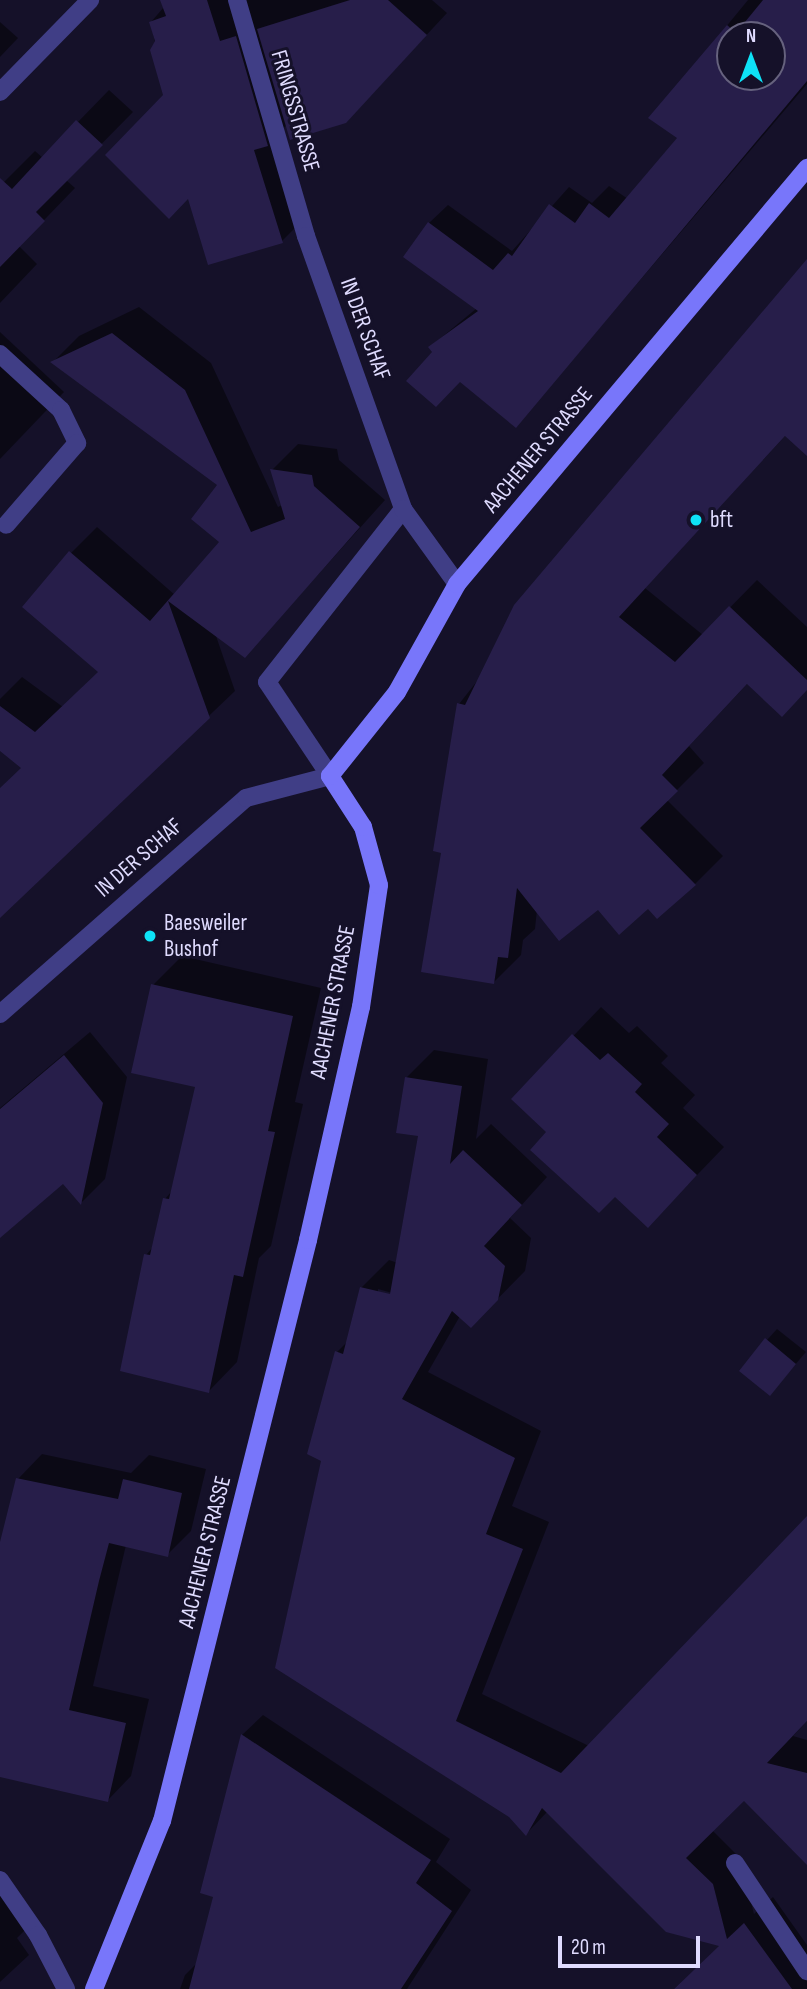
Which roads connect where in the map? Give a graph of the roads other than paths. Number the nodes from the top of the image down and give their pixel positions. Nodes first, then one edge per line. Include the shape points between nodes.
1 (90, 0) edge
2 (237, 0) edge
3 (0, 92) edge
4 (807, 168) edge
5 (306, 236) joint
6 (0, 354) edge
7 (403, 509) junction
8 (6, 525) dead end
9 (457, 584) junction
10 (330, 776) junction
11 (0, 1014) edge
12 (734, 1863) dead end
13 (0, 1880) edge
14 (807, 1971) edge
15 (66, 1989) edge
16 (94, 1989) edge

1 - 3 street
2 - 5 street, FRINGSSTRASSE
4 - 9 main road, AACHENER STRASSE
5 - 7 street, IN DER SCHAF
6 - 8 street via 61,410 77,443
7 - 9 street, IN DER SCHAF
7 - 10 street via 267,682
9 - 10 main road, AACHENER STRASSE via 397,692
10 - 11 street, IN DER SCHAF via 246,798
10 - 16 main road, AACHENER STRASSE via 363,827 379,885 361,1007 305,1253 162,1821
12 - 14 street
13 - 15 street via 38,1935

